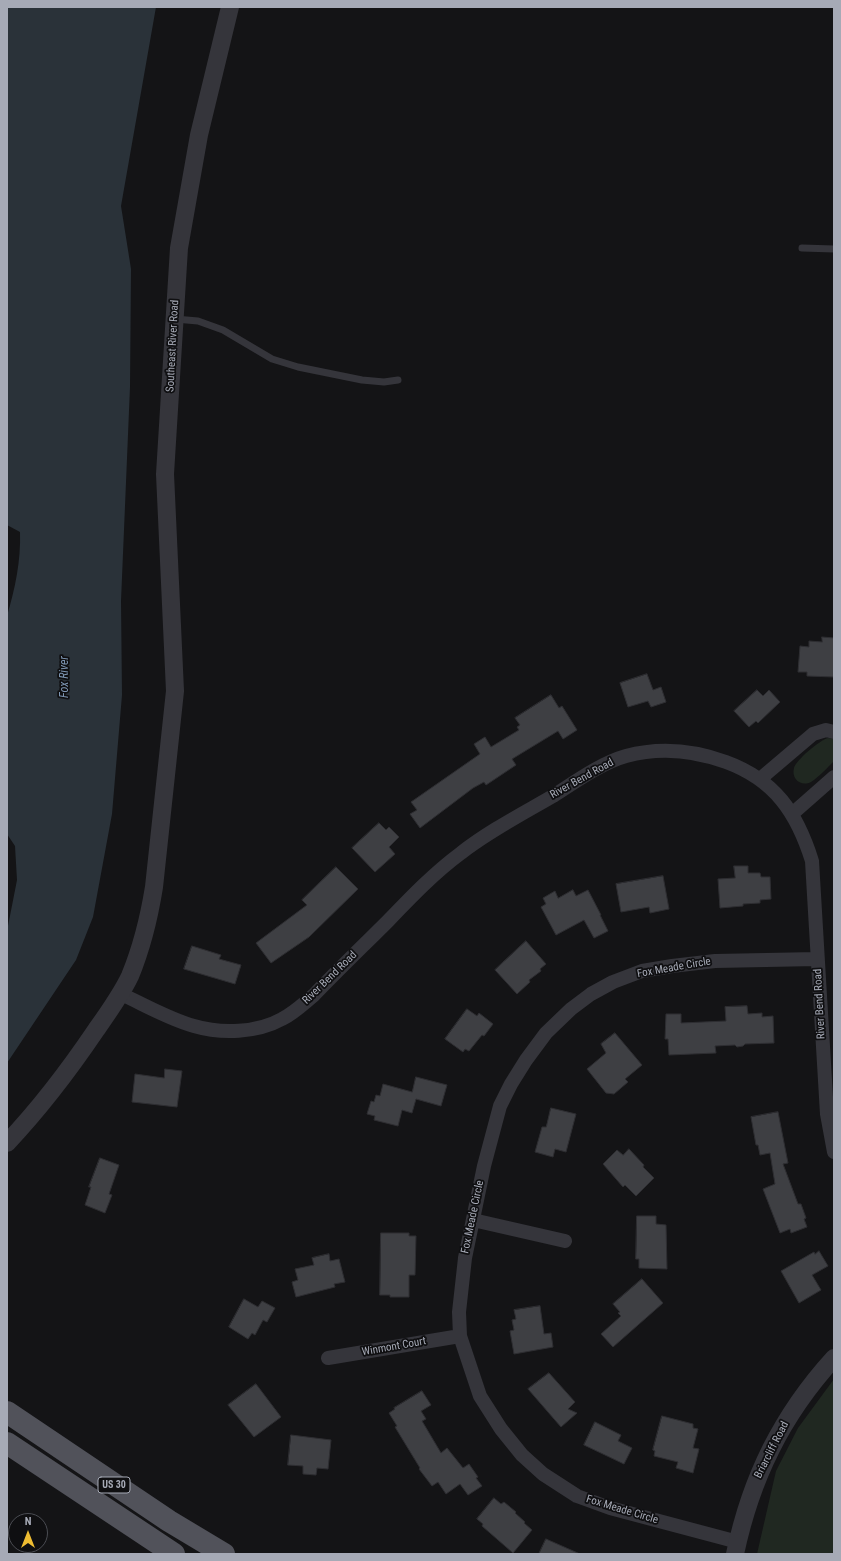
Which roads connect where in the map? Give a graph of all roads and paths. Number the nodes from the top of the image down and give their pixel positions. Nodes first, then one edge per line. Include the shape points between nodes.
1 (230, 7) edge
2 (802, 248) dead end
3 (834, 249) edge
4 (174, 319) junction
5 (398, 380) dead end
6 (834, 732) edge
7 (834, 777) edge
8 (760, 779) junction
9 (792, 814) junction
10 (817, 959) junction
11 (121, 994) junction
12 (7, 1143) edge
13 (834, 1152) edge
14 (473, 1220) junction
15 (565, 1242) dead end
16 (460, 1336) junction
17 (328, 1358) dead end
18 (834, 1358) edge
19 (7, 1412) edge
20 (7, 1443) edge
21 (737, 1548) edge
22 (174, 1554) edge
23 (224, 1554) edge

1 - 4 street, Southeast River Road via 199,136 179,248
2 - 3 lane
4 - 5 lane via 198,321 223,330 272,359 298,367 362,380
4 - 11 street, Southeast River Road via 165,474 175,691 150,913 141,946
6 - 8 street via 826,730 813,734
7 - 9 street
8 - 9 street, River Bend Road via 780,796
8 - 11 street, River Bend Road via 713,757 676,751 646,752 624,757 597,769 461,853 418,891 298,1010 260,1027 216,1030 194,1026
9 - 10 street, River Bend Road via 804,836 812,861
10 - 13 street, River Bend Road via 827,1114
10 - 14 street, Fox Meade Circle via 715,960 642,971 613,982 571,1009 546,1033 526,1060 500,1106
11 - 12 street, Southeast River Road via 67,1072
14 - 15 street
14 - 16 street, Fox Meade Circle via 461,1283
16 - 17 street, Winmont Court
16 - 21 street, Fox Meade Circle via 480,1396 522,1455 543,1474 577,1496
18 - 21 street, Briarcliff Road via 815,1379 774,1441 753,1491
19 - 23 main road, US 30 via 169,1521
20 - 22 main road, US 30

